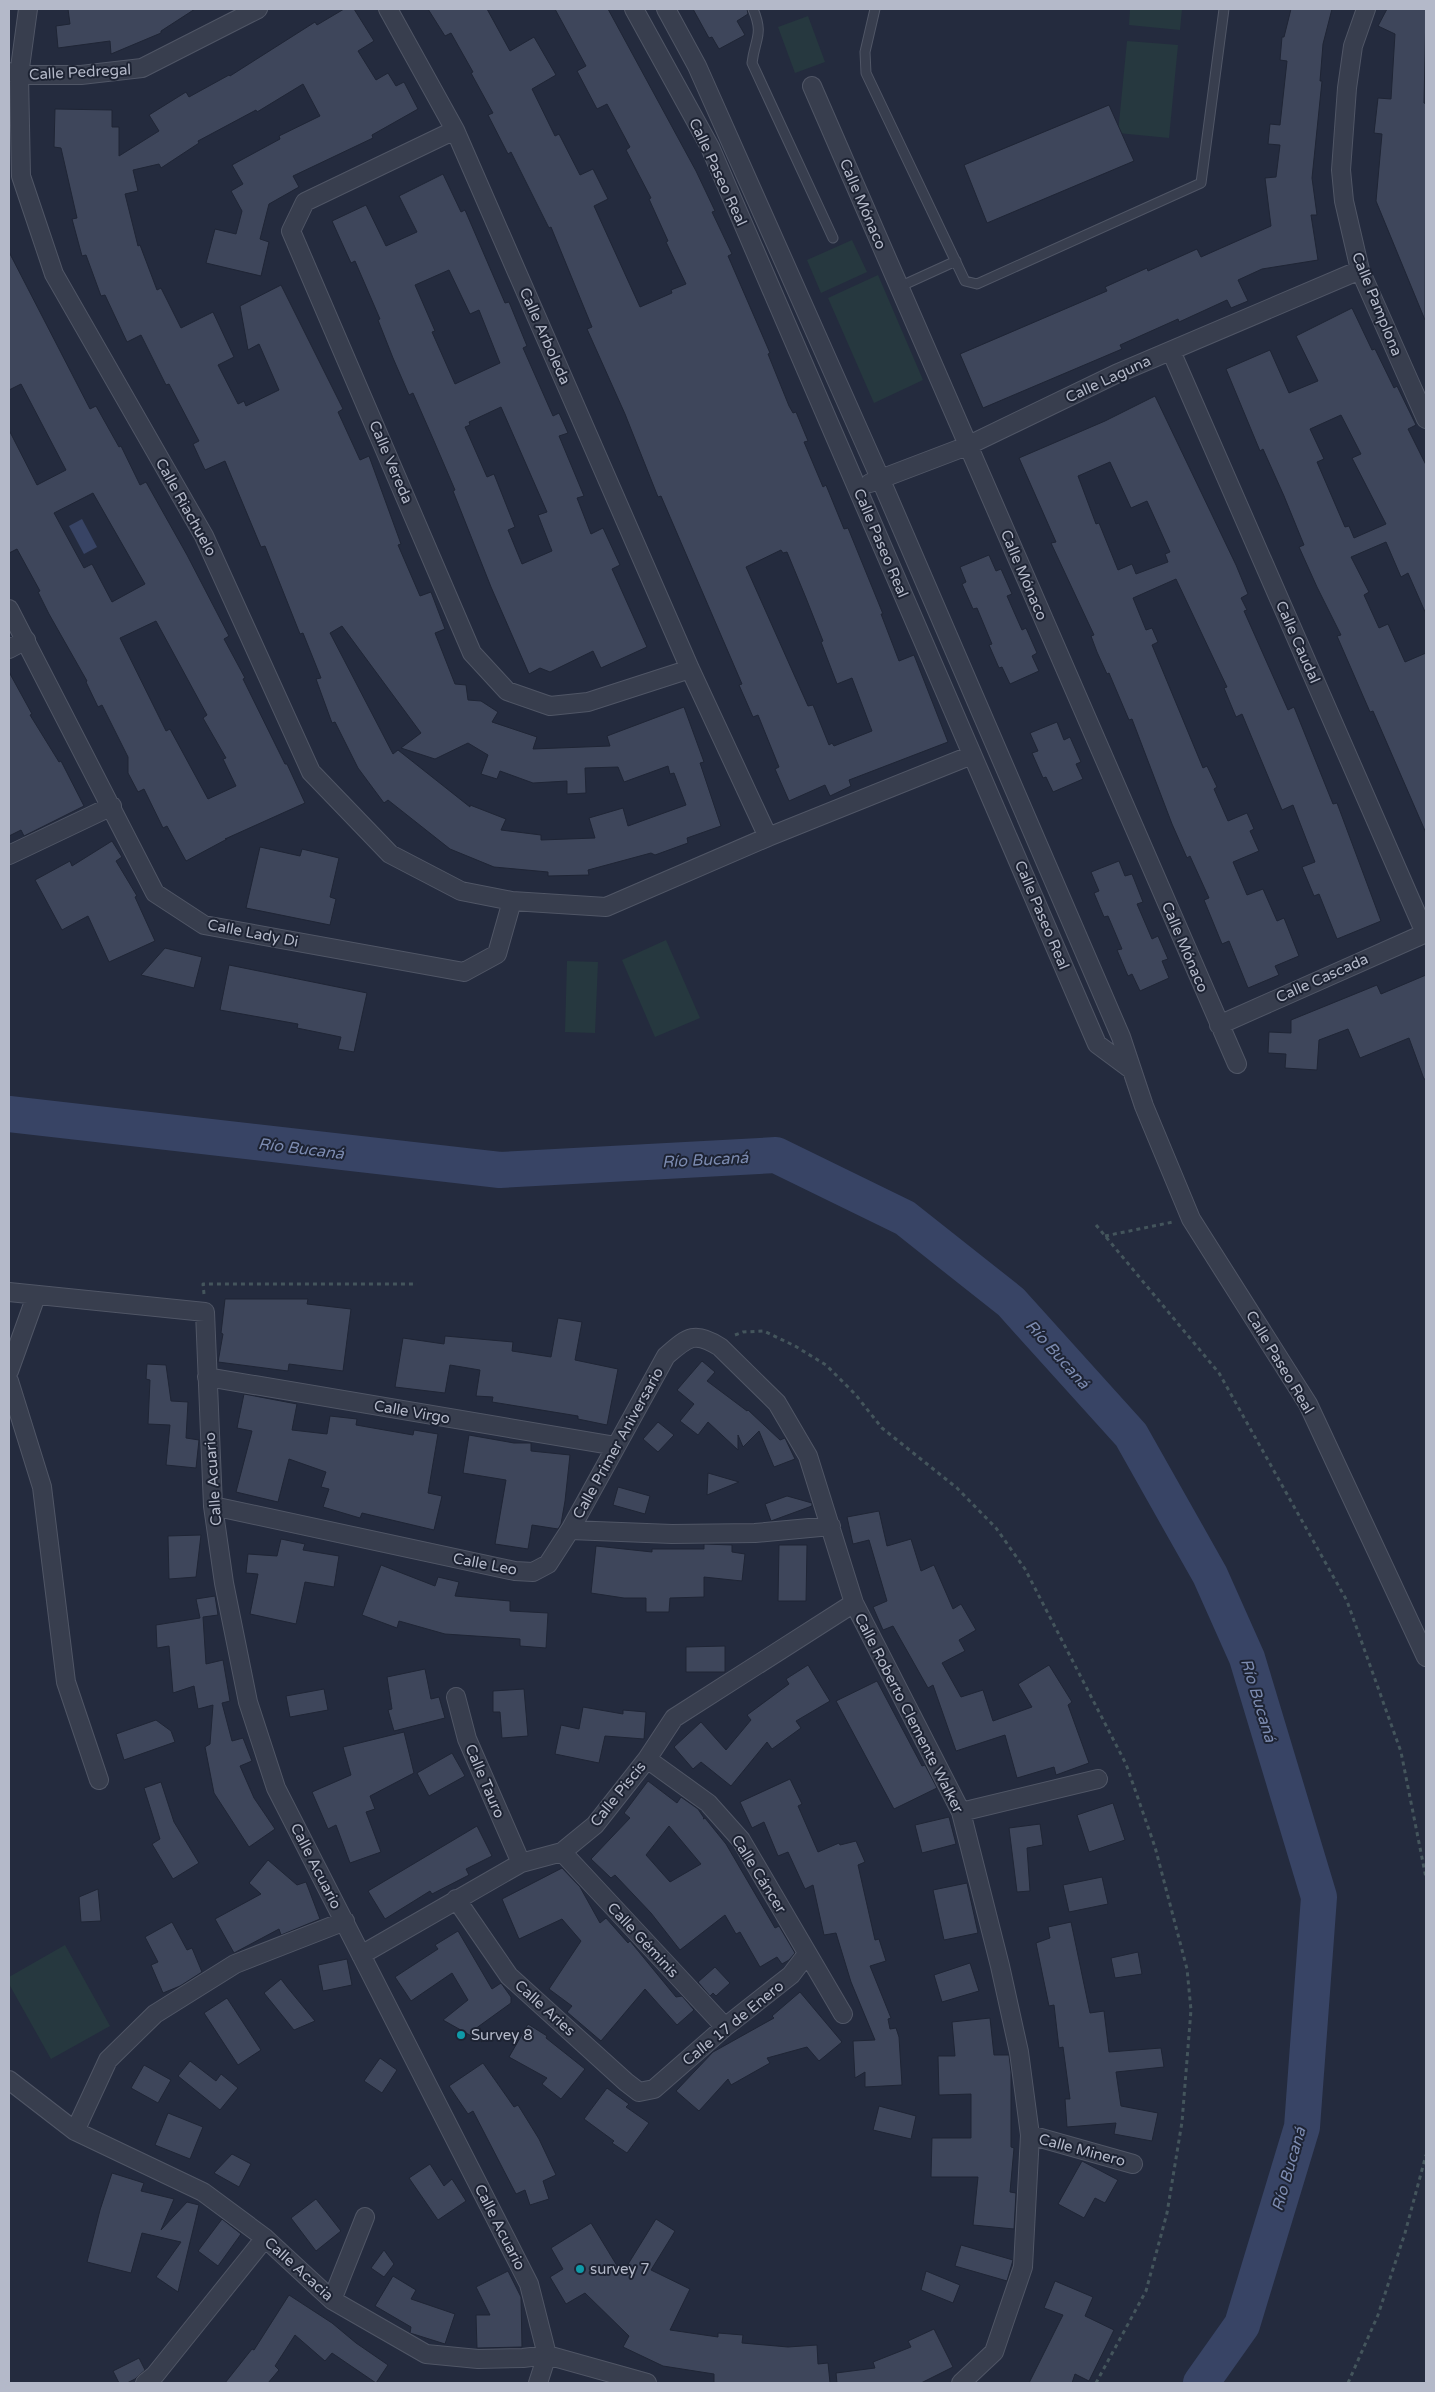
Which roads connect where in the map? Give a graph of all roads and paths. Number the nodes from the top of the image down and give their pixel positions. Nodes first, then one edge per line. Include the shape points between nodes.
1 (28, 9) edge
2 (258, 9) edge
3 (388, 9) edge
4 (634, 9) edge
5 (666, 9) edge
6 (753, 9) edge
7 (875, 9) edge
8 (1224, 9) edge
9 (1366, 9) edge
10 (14, 74) edge
11 (812, 86) dead end
12 (455, 130) junction
13 (833, 238) dead end
14 (956, 261) junction
15 (1360, 270) junction
16 (899, 286) junction
17 (1170, 351) junction
18 (1426, 419) edge
19 (967, 446) junction
20 (880, 478) junction
21 (858, 489) junction
22 (9, 609) edge
23 (26, 640) junction
24 (9, 649) edge
25 (690, 669) junction
26 (972, 754) junction
27 (112, 806) junction
28 (768, 837) junction
29 (9, 855) edge
30 (512, 901) junction
31 (1426, 933) edge
32 (1219, 1026) junction
33 (1237, 1064) dead end
34 (1132, 1070) junction
35 (1191, 1219) junction
36 (1096, 1225) dead end
37 (1105, 1236) junction
38 (417, 1284) dead end
39 (9, 1292) edge
40 (36, 1296) junction
41 (205, 1312) junction
42 (666, 1356) joint
43 (9, 1371) edge
44 (207, 1377) junction
45 (9, 1381) edge
46 (616, 1446) junction
47 (213, 1506) junction
48 (831, 1526) junction
49 (570, 1530) junction
50 (854, 1603) junction
51 (1424, 1647) edge
52 (456, 1697) dead end
53 (647, 1759) junction
54 (1098, 1779) dead end
55 (99, 1780) dead end
56 (961, 1812) junction
57 (562, 1852) junction
58 (521, 1863) junction
59 (1426, 1878) edge
60 (456, 1899) junction
61 (345, 1921) junction
62 (806, 1954) junction
63 (360, 1955) junction
64 (843, 2014) dead end
65 (725, 2027) junction
66 (9, 2080) edge
67 (654, 2089) joint
68 (75, 2131) junction
69 (1030, 2135) junction
70 (1426, 2155) edge
71 (1133, 2164) dead end
72 (365, 2217) dead end
73 (265, 2238) junction
74 (332, 2300) junction
75 (547, 2355) junction
76 (145, 2383) edge
77 (538, 2383) edge
78 (647, 2383) edge
79 (962, 2383) edge
80 (1348, 2383) edge

1 - 10 street, Calle Riachuelo
2 - 10 street, Calle Pedregal via 142,68 82,75
3 - 12 street, Calle Arboleda
4 - 21 street, Calle Paseo Real via 710,147
5 - 20 street, Calle Paseo Real via 697,66
6 - 13 lane via 760,29 752,63
7 - 14 lane via 865,52 866,72
8 - 14 lane via 1201,183 977,284 965,281
9 - 15 street, Calle Pamplona via 1352,46 1341,170 1344,201
10 - 30 street, Calle Riachuelo via 21,176 54,274 204,536 311,772 390,854 461,891
11 - 16 street, Calle Mónaco
12 - 25 street, Calle Arboleda
12 - 25 street, Calle Vereda via 305,202 291,231 472,653 507,691 550,706 588,702
14 - 16 lane
15 - 17 street, Calle Laguna
15 - 18 street, Calle Pamplona
16 - 19 street, Calle Mónaco
17 - 19 street, Calle Laguna
17 - 31 street, Calle Caudal
19 - 20 street, Calle Laguna
19 - 32 street, Calle Mónaco
20 - 21 street, Calle Laguna
20 - 34 street, Calle Paseo Real via 1117,1028
21 - 26 street, Calle Paseo Real
22 - 23 street, Calle Lady Di
23 - 24 street
23 - 27 street, Calle Lady Di
25 - 28 street, Calle Arboleda
26 - 28 street, Calle Riachuelo
26 - 34 street, Calle Paseo Real via 1098,1044
27 - 29 street
27 - 30 street, Calle Lady Di via 155,893 204,925 464,972 497,954
28 - 30 street, Calle Riachuelo via 606,907
31 - 32 street, Calle Cascada
32 - 33 street, Calle Mónaco
34 - 35 street, Calle Paseo Real
35 - 37 path
35 - 51 street, Calle Paseo Real via 1308,1404
36 - 37 path
37 - 59 path via 1219,1373 1347,1601 1401,1752
38 - 41 path via 204,1284
39 - 40 street
40 - 41 street
40 - 43 street
41 - 44 street, Calle Acuario
42 - 46 street, Calle Primer Aniversario
42 - 48 street, Calle Roberto Clemente Walker via 686,1339 710,1340 748,1373 777,1403 808,1456
44 - 46 street, Calle Virgo
44 - 47 street, Calle Acuario
45 - 55 street via 42,1486 66,1682
46 - 49 street, Calle Primer Aniversario
47 - 49 street, Calle Leo via 515,1571 533,1572 548,1564
47 - 61 street, Calle Acuario via 229,1616 248,1702 276,1788
48 - 49 street via 755,1533
48 - 50 street, Calle Roberto Clemente Walker
50 - 53 street, Calle Piscis via 674,1718
50 - 56 street, Calle Roberto Clemente Walker
52 - 58 street, Calle Tauro via 467,1739
53 - 57 street, Calle Piscis via 595,1825
53 - 62 street, Calle Cáncer via 708,1803 736,1834
54 - 56 street
56 - 69 street, Calle Roberto Clemente Walker via 1019,2052
57 - 58 street, Calle Piscis
57 - 65 street, Calle Géminis
58 - 60 street, Calle Piscis
60 - 63 street, Calle Piscis
60 - 67 street, Calle Aries via 509,1976 626,2082 639,2092
61 - 63 street, Calle Acuario
61 - 68 street via 235,1964 155,2014 108,2060
62 - 64 street, Calle Cáncer
62 - 65 street, Calle 17 de Enero via 791,1975
63 - 75 street, Calle Acuario via 529,2284
65 - 67 street, Calle 17 de Enero
66 - 68 street, Calle Acacia
68 - 73 street, Calle Acacia via 203,2192
69 - 71 street, Calle Minero
69 - 79 street, Calle Roberto Clemente Walker via 1023,2264 994,2352
70 - 80 path via 1406,2233 1378,2315
72 - 74 street
73 - 74 street, Calle Acacia
73 - 76 street
74 - 75 street, Calle Acacia via 426,2354 478,2359
75 - 77 street
75 - 78 street, Calle Acacia

